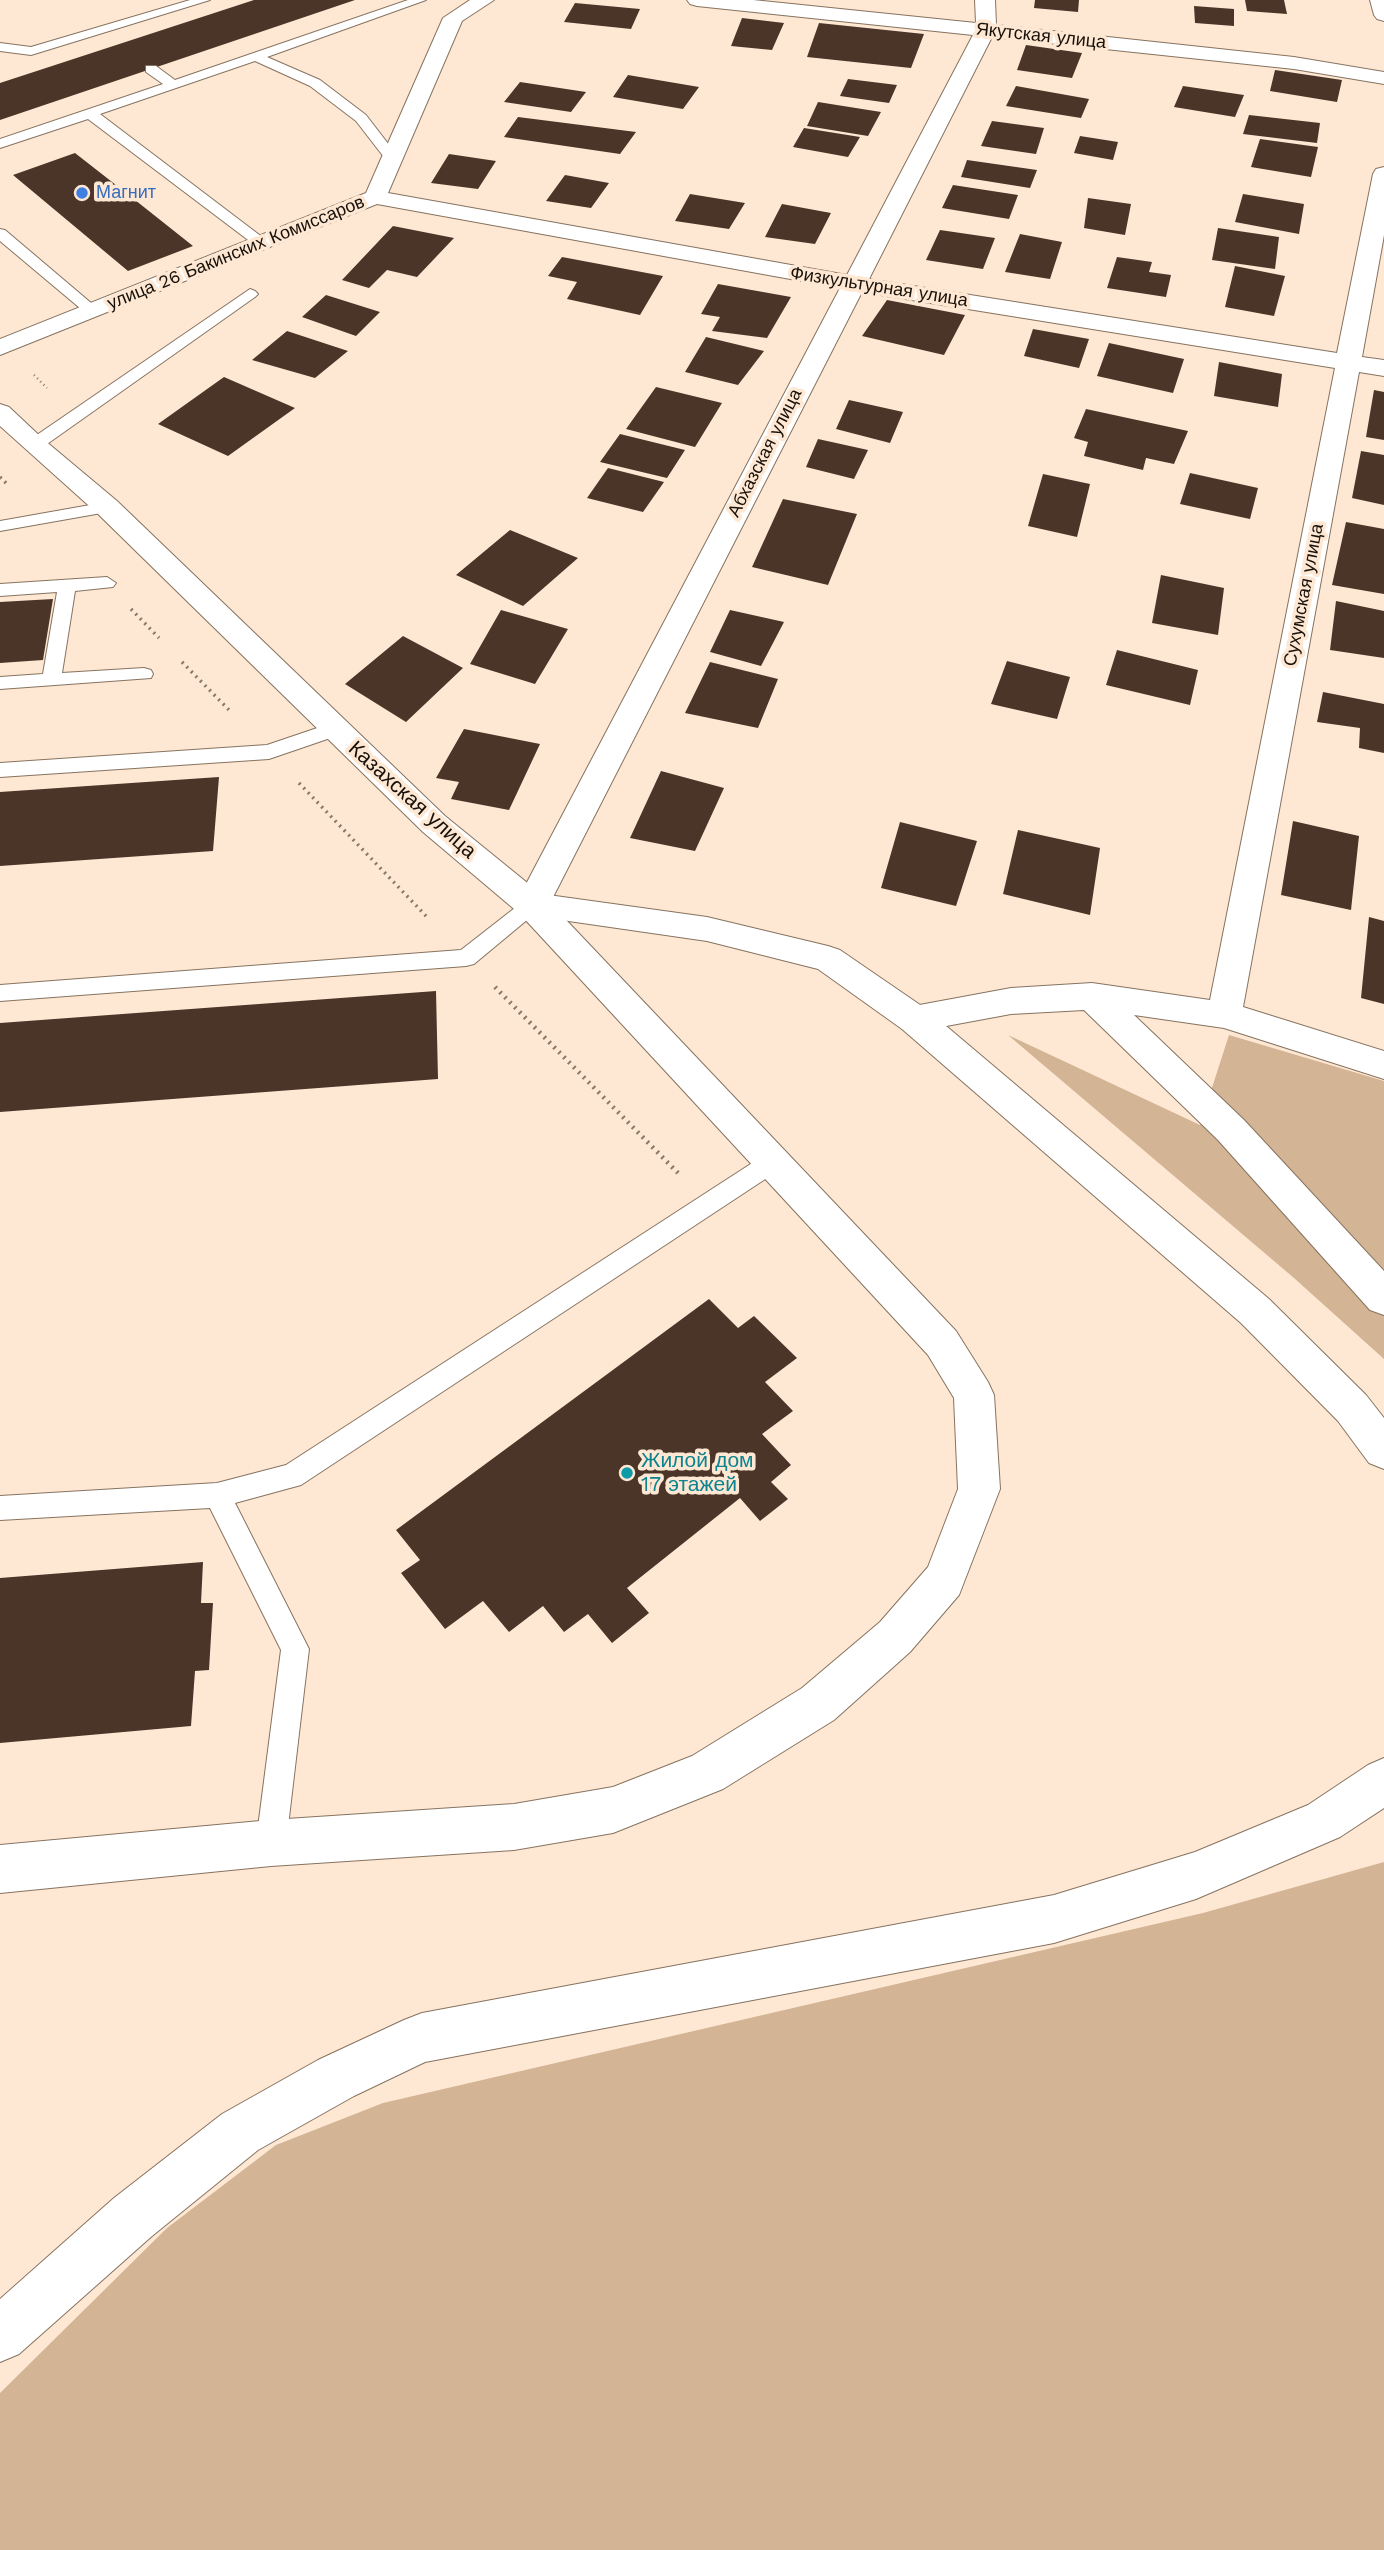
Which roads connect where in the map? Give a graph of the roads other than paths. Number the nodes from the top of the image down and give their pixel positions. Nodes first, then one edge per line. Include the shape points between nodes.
1 (204, 0) edge
2 (420, 0) edge
3 (484, 0) edge
4 (697, 0) edge
5 (985, 0) edge
6 (1380, 0) edge
7 (1384, 15) edge
8 (986, 30) junction
9 (99, 33) junction
10 (116, 45) dead end
11 (0, 47) edge
12 (254, 56) junction
13 (151, 69) dead end
14 (1384, 78) edge
15 (172, 84) junction
16 (89, 113) junction
17 (0, 144) edge
18 (393, 158) junction
19 (1384, 174) edge
20 (375, 197) junction
21 (0, 233) edge
22 (261, 243) junction
23 (852, 284) junction
24 (250, 294) dead end
25 (92, 311) junction
26 (2, 347) edge
27 (1349, 362) junction
28 (1384, 368) edge
29 (0, 412) edge
30 (34, 445) junction
31 (107, 507) junction
32 (0, 526) edge
33 (107, 583) road end
34 (67, 586) junction
35 (0, 590) edge
36 (144, 674) dead end
37 (51, 680) junction
38 (0, 683) edge
39 (335, 729) junction
40 (0, 770) edge
41 (532, 905) junction
42 (0, 993) edge
43 (1093, 996) junction
44 (1224, 1015) junction
45 (914, 1019) junction
46 (1384, 1065) edge
47 (771, 1163) junction
48 (1384, 1298) edge
49 (1384, 1450) edge
50 (217, 1495) junction
51 (0, 1508) edge
52 (1384, 1781) edge
53 (271, 1843) junction
54 (0, 1870) edge
55 (0, 2335) edge

1 - 9 lane
2 - 12 lane
3 - 18 street, улица 26 Бакинских Комиссаров via 453,18
4 - 8 street, Якутская улица
5 - 8 street, Абхазская улица
6 - 7 street
8 - 14 street, Якутская улица via 1294,63
8 - 23 street, Абхазская улица
9 - 10 lane
9 - 11 lane via 31,51
12 - 15 lane
12 - 18 lane via 316,83 361,118
13 - 15 lane
15 - 16 lane
16 - 17 lane
16 - 22 lane
18 - 20 street, улица 26 Бакинских Комиссаров
19 - 27 street, Сухумская улица
20 - 22 street, улица 26 Бакинских Комиссаров
20 - 23 street, Физкультурная улица
21 - 25 lane
22 - 25 street, улица 26 Бакинских Комиссаров
23 - 27 street, Физкультурная улица
23 - 41 street, Абхазская улица
24 - 30 lane
25 - 26 street, улица 26 Бакинских Комиссаров
27 - 28 street, Физкультурная улица
27 - 44 street, Сухумская улица
29 - 30 street, Казахская улица
30 - 31 street, Казахская улица
31 - 32 lane
31 - 39 street, Казахская улица
33 - 34 lane
34 - 35 lane
34 - 37 lane
36 - 37 lane
37 - 38 lane
39 - 40 lane via 269,752
39 - 41 street, Казахская улица via 434,824
41 - 42 lane via 467,958
41 - 45 street via 707,929 828,959
41 - 47 street, Казахская улица
43 - 44 street
43 - 45 street via 1011,1001
43 - 48 street via 1231,1130
44 - 46 street
45 - 49 street via 1255,1311 1352,1408
47 - 50 lane via 292,1476
47 - 53 street, Казахская улица via 942,1343 974,1395 979,1489 944,1580 895,1637 818,1704 707,1773 613,1810 514,1827
50 - 51 lane
50 - 53 lane via 295,1649
52 - 55 street via 1324,1821 1196,1875 1054,1919 422,2038 336,2078 240,2132 133,2217
53 - 54 street, Казахская улица

